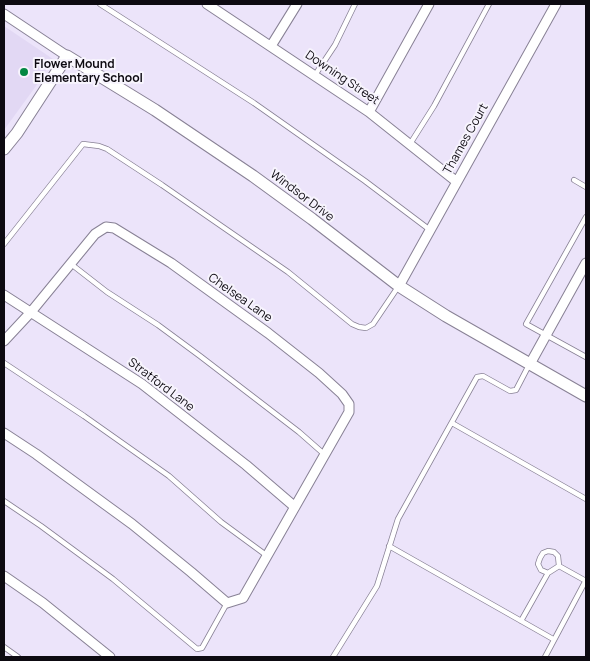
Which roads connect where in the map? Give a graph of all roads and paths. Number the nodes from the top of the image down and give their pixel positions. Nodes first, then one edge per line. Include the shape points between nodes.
1 (100, 4) edge
2 (296, 4) edge
3 (355, 4) edge
4 (429, 4) edge
5 (489, 4) edge
6 (556, 4) edge
7 (212, 5) edge
8 (4, 14) edge
9 (271, 46) junction
10 (67, 56) junction
11 (315, 75) junction
12 (369, 112) junction
13 (410, 144) junction
14 (4, 149) edge
15 (574, 180) dead end
16 (456, 182) junction
17 (586, 187) edge
18 (586, 217) edge
19 (430, 230) junction
20 (4, 244) edge
21 (70, 263) junction
22 (586, 266) edge
23 (399, 286) junction
24 (4, 295) edge
25 (31, 312) junction
26 (546, 335) junction
27 (4, 342) edge
28 (586, 357) edge
29 (4, 363) edge
30 (530, 364) junction
31 (586, 396) edge
32 (452, 423) junction
33 (4, 433) edge
34 (324, 454) junction
35 (586, 499) edge
36 (4, 501) edge
37 (295, 507) junction
38 (389, 546) junction
39 (266, 555) junction
40 (559, 566) junction
41 (548, 574) junction
42 (4, 576) edge
43 (586, 581) edge
44 (227, 603) junction
45 (521, 621) junction
46 (553, 640) junction
47 (4, 647) edge
48 (18, 657) edge
49 (110, 657) edge
50 (333, 657) edge
51 (545, 657) edge

1 - 19 lane via 254,103
2 - 9 street
3 - 11 lane via 335,45
4 - 12 street
5 - 13 lane
6 - 16 street, Thames Court
7 - 9 street, Downing Street
8 - 10 street, Windsor Drive
9 - 11 street, Downing Street
10 - 14 street
10 - 23 street, Windsor Drive via 253,176
11 - 12 street, Downing Street
12 - 13 street, Downing Street
13 - 16 street, Downing Street
15 - 17 lane
16 - 19 street, Thames Court
18 - 26 lane via 526,324
19 - 23 street, Thames Court
20 - 23 lane via 83,144 107,149 162,185 288,272 352,324 366,328 373,324
21 - 25 street
21 - 34 lane via 200,356
21 - 34 street, Chelsea Lane via 95,234 106,227 114,228 171,263 268,334 319,374 349,404 349,412
22 - 26 street
23 - 30 street, Windsor Drive
24 - 25 street, Stratford Lane
25 - 27 street
25 - 37 street, Stratford Lane via 142,384
26 - 28 lane
26 - 30 street
29 - 39 lane via 169,476 221,522
30 - 31 street, Windsor Drive
30 - 32 lane via 516,390 510,391 483,376 477,378
32 - 35 lane
32 - 38 lane via 398,519
33 - 44 street via 132,524
34 - 37 street
36 - 44 lane via 113,579 197,649 202,648
37 - 39 street
38 - 45 lane
38 - 50 lane via 377,586
39 - 44 street via 243,598
40 - 41 lane
40 - 41 lane via 554,552 543,553 538,564
40 - 43 lane
41 - 45 lane
42 - 49 street
43 - 46 lane
45 - 46 lane
46 - 51 lane
47 - 48 lane

